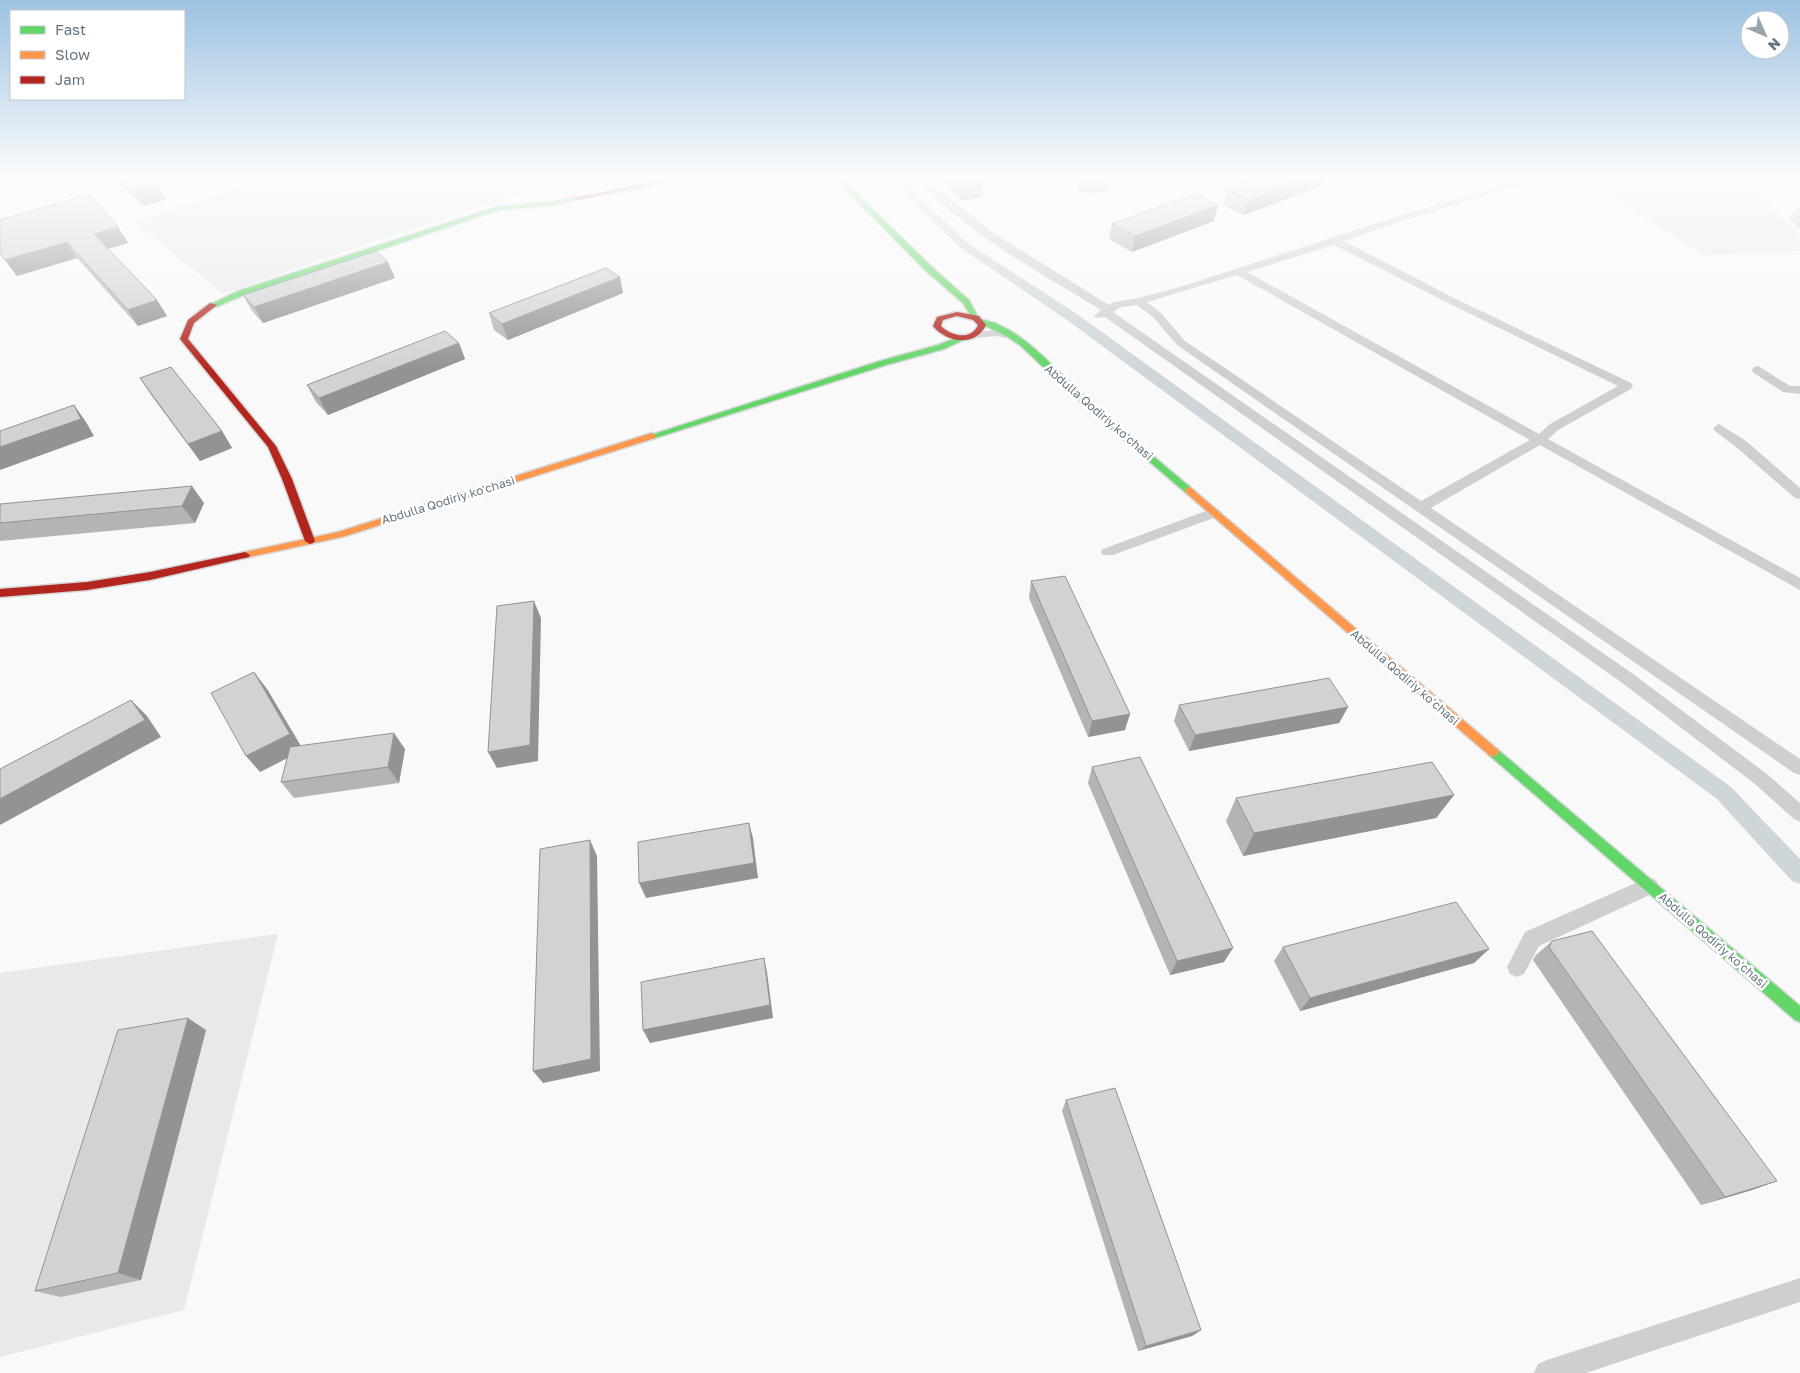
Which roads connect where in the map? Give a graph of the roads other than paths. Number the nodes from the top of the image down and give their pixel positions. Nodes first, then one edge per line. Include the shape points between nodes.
1 (395, 242) edge
2 (901, 242) edge
3 (998, 242) edge
4 (1333, 242) edge
5 (1338, 242) edge
6 (928, 269) junction
7 (1239, 272) junction
8 (939, 296) dead end
9 (1140, 301) junction
10 (1104, 312) junction
11 (978, 320) junction
12 (935, 327) junction
13 (969, 336) junction
14 (1013, 336) junction
15 (886, 363) junction
16 (1758, 370) dead end
17 (1800, 390) edge
18 (1719, 428) dead end
19 (1540, 440) junction
20 (1800, 494) edge
21 (1420, 508) junction
22 (1214, 512) junction
23 (310, 541) junction
24 (1108, 552) dead end
25 (1800, 586) edge
26 (0, 593) edge
27 (1800, 768) edge
28 (1800, 814) edge
29 (1649, 886) junction
30 (1517, 967) dead end
31 (1800, 1015) edge
32 (1800, 1290) edge
33 (1547, 1373) edge

1 - 23 street via 241,293 215,305 186,329 184,338 272,446
2 - 6 street
3 - 10 street
4 - 7 street
5 - 19 street via 1627,386 1554,427
6 - 8 street
6 - 11 street via 966,302
7 - 9 street
7 - 19 street
9 - 10 street via 1118,304
9 - 21 street via 1181,343
10 - 28 street via 1628,678 1761,779
11 - 12 street, Abdulla Qodiriy koʻchasi via 957,314
11 - 13 street via 981,329
11 - 14 street, Abdulla Qodiriy koʻchasi
12 - 13 street, Abdulla Qodiriy koʻchasi via 948,336
12 - 15 street, Abdulla Qodiriy koʻchasi
13 - 14 street, Abdulla Qodiriy koʻchasi via 997,333
13 - 15 street, Abdulla Qodiriy koʻchasi via 942,348
14 - 22 street, Abdulla Qodiriy koʻchasi
15 - 23 street, Abdulla Qodiriy koʻchasi via 339,535
16 - 17 street via 1787,389
18 - 20 street
19 - 21 street
19 - 25 street
21 - 27 street via 1655,665
22 - 24 street
22 - 29 street, Abdulla Qodiriy koʻchasi
23 - 26 street, Abdulla Qodiriy koʻchasi via 150,576 87,586
29 - 30 street via 1532,939
29 - 31 street, Abdulla Qodiriy koʻchasi
32 - 33 street

